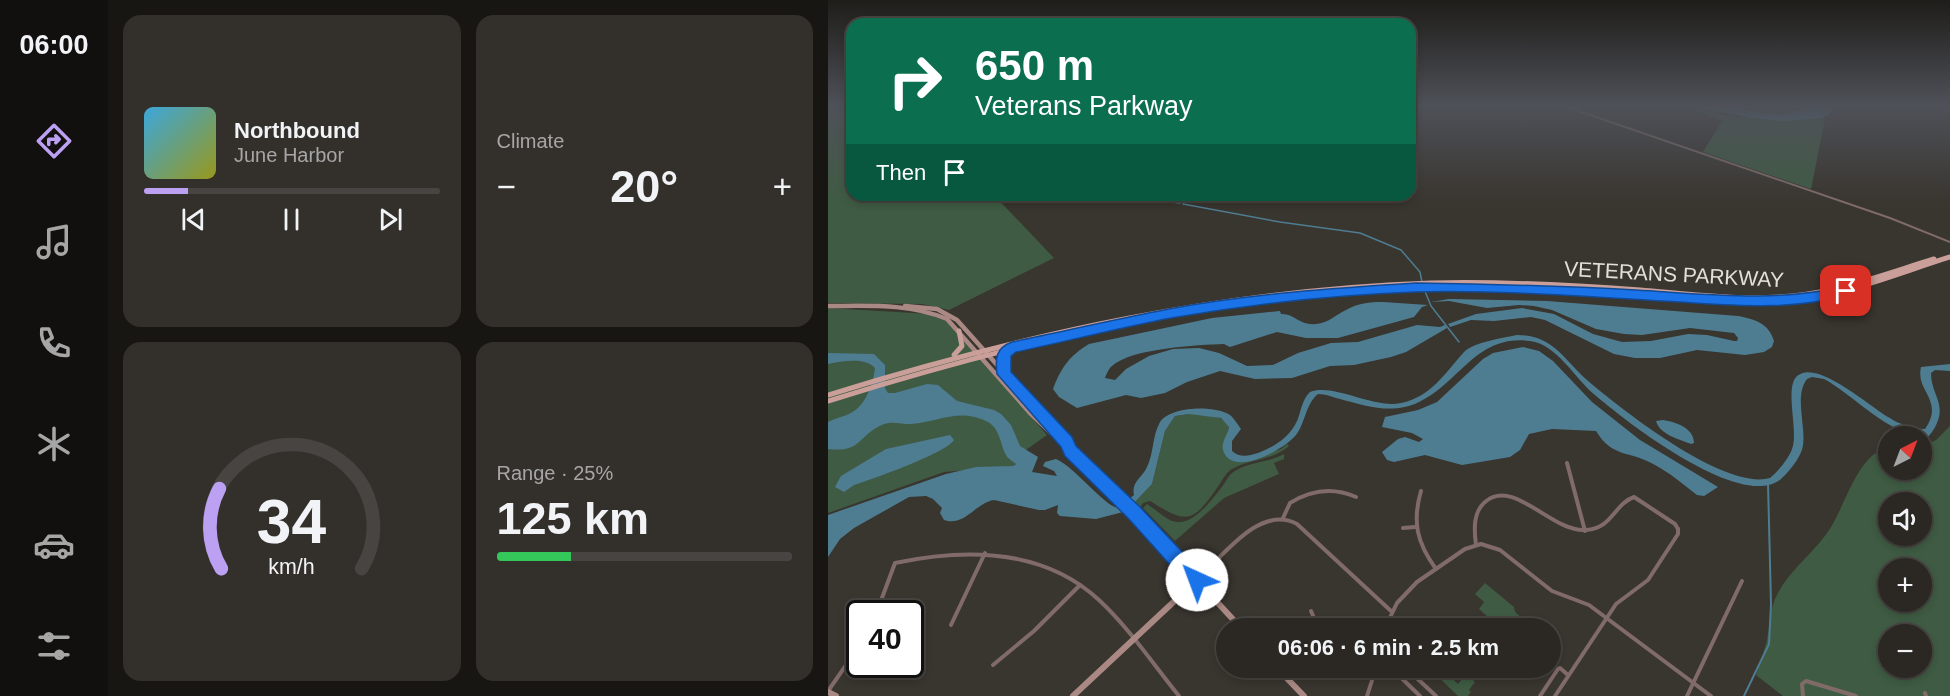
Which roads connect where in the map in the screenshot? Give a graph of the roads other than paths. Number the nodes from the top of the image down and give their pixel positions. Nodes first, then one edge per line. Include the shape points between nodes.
1 (1659, 138) edge
2 (1950, 242) edge
3 (1950, 256) edge
4 (1415, 286) junction
5 (828, 306) edge
6 (884, 307) junction
7 (959, 331) junction
8 (1012, 348) junction
9 (979, 349) junction
10 (987, 355) junction
11 (952, 357) junction
12 (980, 357) junction
13 (1004, 374) junction
14 (903, 375) junction
15 (866, 386) junction
16 (828, 395) edge
17 (828, 401) edge
18 (1071, 451) junction
19 (1567, 463) dead end
20 (1421, 491) dead end
21 (1356, 497) dead end
22 (1283, 518) junction
23 (1415, 527) junction
24 (1403, 528) dead end
25 (1585, 531) junction
26 (1476, 545) junction
27 (985, 553) junction
28 (1436, 569) junction
29 (1197, 580) junction
30 (1742, 581) dead end
31 (1080, 585) junction
32 (881, 600) edge
33 (1391, 610) junction
34 (1311, 611) dead end
35 (1232, 618) edge
36 (1314, 618) edge
37 (1388, 618) edge
38 (1606, 618) junction
39 (951, 625) dead end
40 (1133, 640) junction
41 (846, 665) edge
42 (993, 665) dead end
43 (1569, 675) junction
44 (1287, 678) edge
45 (1373, 678) edge
46 (1401, 678) edge
47 (1417, 678) edge
48 (1693, 683) junction
49 (828, 691) edge
50 (836, 696) edge
51 (1073, 696) edge
52 (1179, 696) edge
53 (1304, 696) edge
54 (1367, 696) edge
55 (1420, 696) edge
56 (1436, 696) edge
57 (1540, 696) edge
58 (1555, 696) edge
59 (1687, 696) edge
60 (1711, 696) edge
61 (1803, 696) edge
62 (1856, 696) edge

1 - 2 street
3 - 4 main road, VETERANS PARKWAY via 1823,296 1773,302 1573,290
4 - 8 main road, VETERANS PARKWAY via 1229,304
4 - 9 main road, VETERANS PARKWAY via 1282,292 1181,306
5 - 6 street
6 - 7 street via 937,314
6 - 9 street via 916,306 945,312 957,320
7 - 9 street
7 - 11 main road via 962,345
8 - 10 main road, VETERANS PARKWAY
8 - 13 main road via 1003,356
9 - 10 street
9 - 11 main road, VETERANS PARKWAY
9 - 12 street
10 - 12 main road, VETERANS PARKWAY
10 - 13 street
11 - 14 main road, VETERANS PARKWAY
12 - 14 main road, VETERANS PARKWAY
12 - 18 street via 1030,413
13 - 18 street
14 - 15 main road, VETERANS PARKWAY
15 - 16 main road, VETERANS PARKWAY
15 - 17 main road, VETERANS PARKWAY
18 - 29 street
19 - 25 street
20 - 23 street
21 - 22 street via 1336,490 1317,492 1290,503
22 - 29 street via 1271,518 1254,526
22 - 33 street via 1297,524
23 - 24 street
23 - 28 street via 1419,544
25 - 26 street via 1562,527 1522,501 1501,496 1485,502 1474,515
25 - 38 street via 1609,522 1632,497 1680,529 1648,580 1620,600
26 - 28 street
26 - 38 street via 1500,550 1552,591 1582,602
27 - 31 street via 1042,565
27 - 32 street via 935,555 895,563
27 - 39 street
28 - 33 street via 1404,593
29 - 35 street
29 - 40 street
30 - 48 street
31 - 40 street via 1109,610
31 - 42 street
33 - 37 street
34 - 36 street
38 - 43 street
38 - 48 street
40 - 51 street
40 - 52 street
41 - 49 street
43 - 57 street via 1558,669
43 - 58 street
44 - 53 street
45 - 54 street
46 - 55 street
47 - 56 street
48 - 59 street
48 - 60 street
49 - 50 street
61 - 62 street via 1802,684 1806,681

